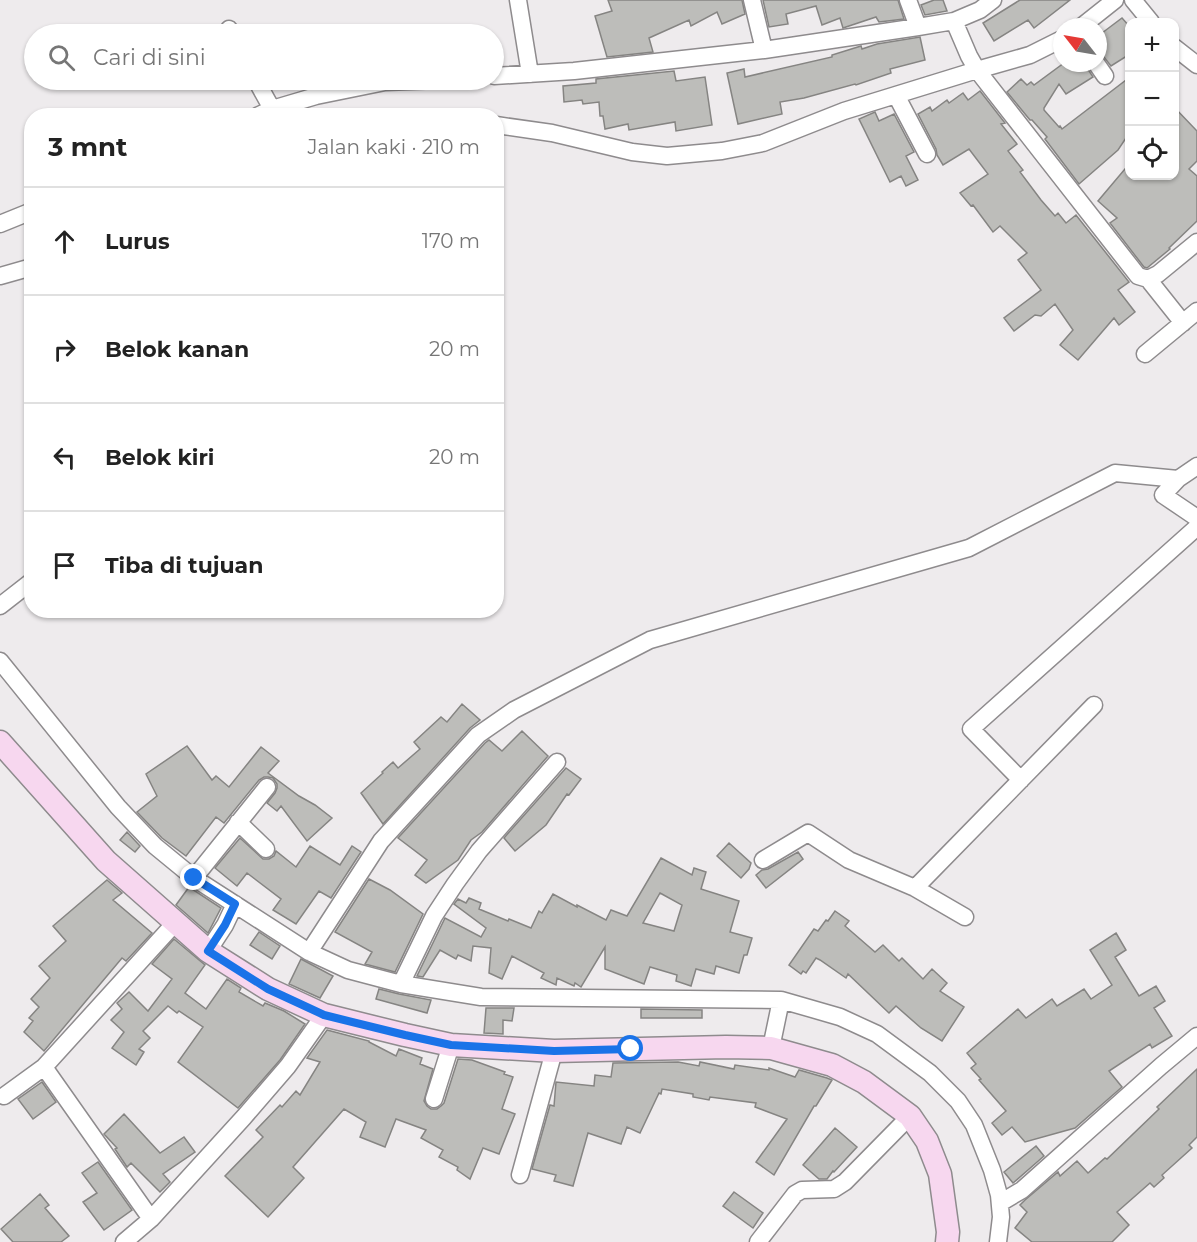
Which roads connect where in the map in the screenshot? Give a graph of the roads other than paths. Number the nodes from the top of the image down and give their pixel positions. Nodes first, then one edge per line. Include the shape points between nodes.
1 (518, 0) edge
2 (752, 0) edge
3 (908, 0) edge
4 (993, 0) edge
5 (1115, 0) edge
6 (1133, 0) edge
7 (1093, 18) edge
8 (1148, 18) edge
9 (954, 21) junction
10 (918, 27) junction
11 (1053, 44) edge
12 (764, 50) junction
13 (1179, 50) edge
14 (973, 63) junction
15 (1197, 65) edge
16 (530, 74) junction
17 (504, 75) edge
18 (258, 90) edge
19 (346, 90) edge
20 (896, 95) junction
21 (263, 108) edge
22 (277, 108) edge
23 (504, 125) edge
24 (927, 154) dead end
25 (24, 214) edge
26 (0, 224) edge
27 (1197, 242) edge
28 (24, 269) edge
29 (0, 276) edge
30 (1148, 279) junction
31 (1197, 311) edge
32 (1183, 323) junction
33 (1145, 354) dead end
34 (1197, 466) edge
35 (1178, 479) junction
36 (1197, 518) edge
37 (1197, 526) edge
38 (24, 587) edge
39 (0, 606) edge
40 (0, 661) edge
41 (1094, 705) dead end
42 (0, 742) edge
43 (557, 762) dead end
44 (1021, 780) junction
45 (267, 787) dead end
46 (238, 822) junction
47 (266, 849) dead end
48 (763, 860) dead end
49 (194, 878) junction
50 (915, 888) junction
51 (235, 904) junction
52 (965, 917) dead end
53 (175, 923) junction
54 (217, 938) junction
55 (309, 952) junction
56 (401, 984) junction
57 (780, 1004) junction
58 (324, 1015) junction
59 (1197, 1036) edge
60 (772, 1040) junction
61 (451, 1045) junction
62 (554, 1051) junction
63 (44, 1067) junction
64 (3, 1096) dead end
65 (435, 1099) dead end
66 (909, 1116) junction
67 (520, 1175) dead end
68 (1010, 1197) junction
69 (151, 1219) junction
70 (124, 1242) edge
71 (758, 1242) edge
72 (946, 1242) edge
73 (998, 1242) edge

1 - 16 street
2 - 12 street
3 - 10 street
4 - 9 street
5 - 7 street
6 - 8 street
9 - 10 street
9 - 14 street
10 - 12 street
11 - 14 street via 1030,55
12 - 16 street
13 - 15 street
14 - 20 street
14 - 30 street via 1132,269
16 - 17 street
18 - 21 street
19 - 22 street
20 - 23 street via 763,143 667,156
20 - 24 street
25 - 26 street
27 - 30 street
28 - 29 street
30 - 32 street
31 - 32 street
32 - 33 street
34 - 35 street
35 - 36 street via 1163,495
35 - 55 street via 1115,473 969,548 650,640 514,710 478,735 381,841
37 - 44 street via 971,729
38 - 39 street
40 - 49 street via 118,807 155,846
41 - 44 street
42 - 53 street via 105,861
43 - 56 street via 455,884 434,915
44 - 50 street
45 - 46 street
46 - 47 street
46 - 49 street
48 - 50 street via 808,833 849,860
49 - 51 street
50 - 52 street
51 - 54 street
51 - 55 street
53 - 54 street
53 - 63 street
54 - 58 street via 268,989
55 - 56 street via 348,970
56 - 57 street via 481,997
57 - 60 street
57 - 68 street via 840,1017 877,1034 930,1073 958,1101 974,1125 992,1170
58 - 61 street
58 - 69 street via 288,1066
59 - 68 street
60 - 62 street via 714,1047
60 - 66 street via 864,1082
61 - 62 street
61 - 65 street
62 - 67 street
63 - 64 street
63 - 69 street
66 - 71 street via 845,1182 834,1189 802,1190 795,1194
66 - 72 street via 927,1140 940,1174
68 - 73 street via 1001,1217
69 - 70 street

